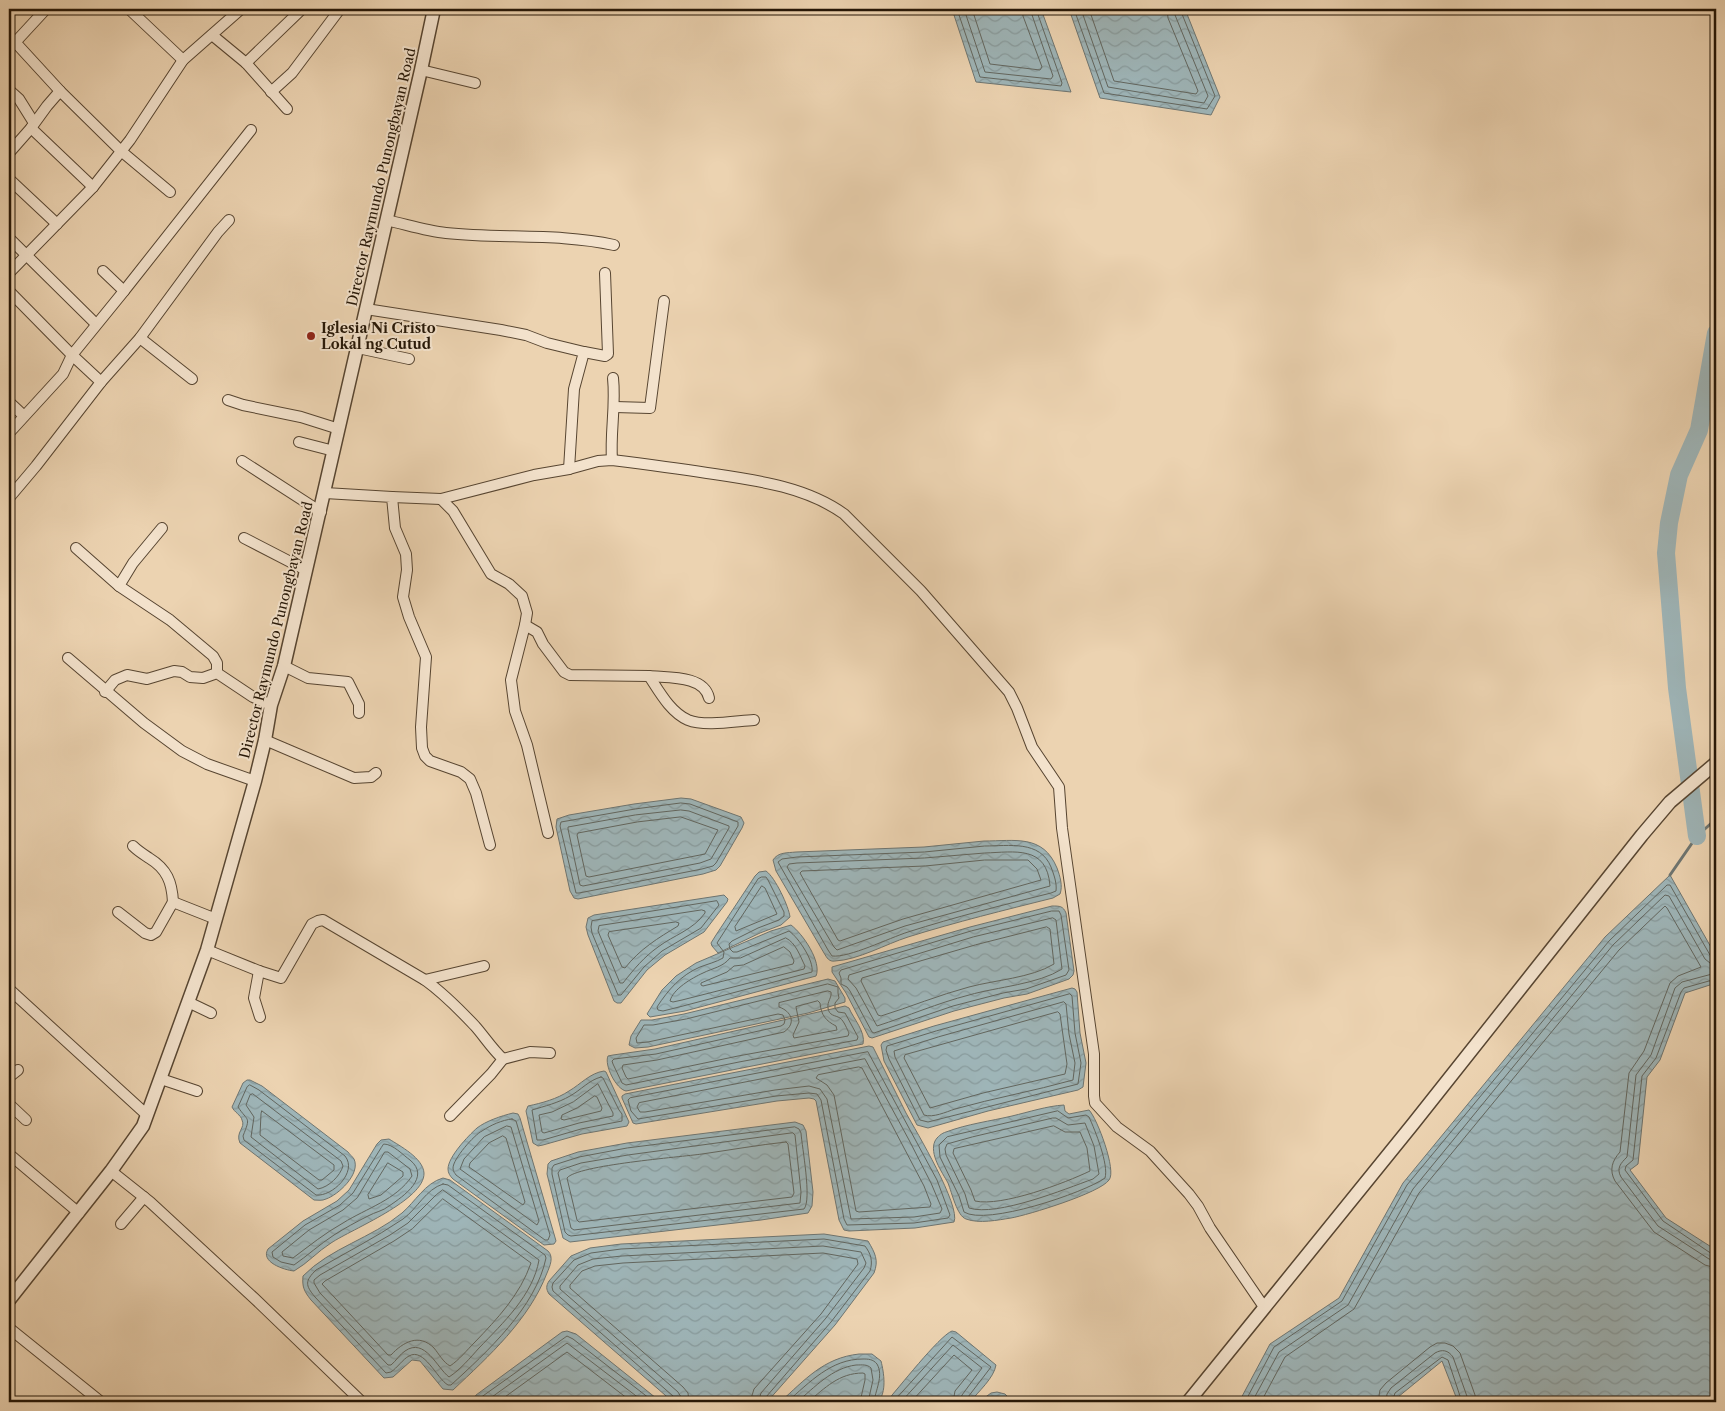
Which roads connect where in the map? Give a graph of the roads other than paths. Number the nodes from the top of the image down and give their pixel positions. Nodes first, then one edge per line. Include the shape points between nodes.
1 (46, 9) edge
2 (130, 9) edge
3 (241, 9) edge
4 (302, 9) edge
5 (340, 9) edge
6 (434, 9) edge
7 (212, 36) junction
8 (12, 46) edge
9 (184, 60) junction
10 (246, 63) junction
11 (422, 70) junction
12 (475, 83) dead end
13 (9, 90) edge
14 (60, 91) junction
15 (271, 92) junction
16 (287, 109) dead end
17 (33, 126) junction
18 (251, 130) dead end
19 (121, 151) junction
20 (9, 153) edge
21 (9, 179) edge
22 (93, 187) junction
23 (170, 192) dead end
24 (229, 220) dead end
25 (386, 220) junction
26 (57, 224) junction
27 (9, 238) edge
28 (614, 245) dead end
29 (27, 256) junction
30 (104, 272) dead end
31 (9, 273) edge
32 (605, 273) dead end
33 (9, 291) edge
34 (124, 291) junction
35 (664, 302) dead end
36 (366, 310) junction
37 (96, 324) junction
38 (140, 338) junction
39 (358, 348) junction
40 (584, 352) junction
41 (72, 355) junction
42 (409, 359) dead end
43 (613, 378) dead end
44 (192, 379) dead end
45 (101, 382) junction
46 (228, 400) dead end
47 (9, 402) edge
48 (614, 407) junction
49 (24, 416) junction
50 (339, 428) junction
51 (9, 433) edge
52 (299, 442) dead end
53 (334, 451) junction
54 (612, 460) junction
55 (242, 461) dead end
56 (570, 469) junction
57 (325, 492) junction
58 (392, 497) junction
59 (9, 498) edge
60 (441, 500) junction
61 (320, 512) junction
62 (162, 528) dead end
63 (244, 538) dead end
64 (76, 548) dead end
65 (306, 570) junction
66 (119, 586) junction
67 (525, 625) junction
68 (68, 658) dead end
69 (284, 666) junction
70 (217, 673) junction
71 (649, 676) junction
72 (105, 692) junction
73 (709, 698) dead end
74 (272, 705) junction
75 (359, 713) dead end
76 (754, 720) dead end
77 (265, 740) junction
78 (1716, 763) edge
79 (376, 773) dead end
80 (254, 780) junction
81 (548, 833) dead end
82 (490, 845) dead end
83 (133, 846) dead end
84 (173, 902) junction
85 (118, 912) dead end
86 (216, 919) junction
87 (207, 950) junction
88 (484, 966) dead end
89 (259, 971) junction
90 (425, 980) junction
91 (9, 989) edge
92 (188, 1002) junction
93 (211, 1013) dead end
94 (260, 1017) dead end
95 (550, 1053) dead end
96 (503, 1059) junction
97 (18, 1070) dead end
98 (9, 1077) edge
99 (161, 1079) junction
100 (197, 1091) dead end
101 (9, 1104) edge
102 (147, 1115) junction
103 (450, 1116) dead end
104 (26, 1120) dead end
105 (9, 1154) edge
106 (111, 1171) junction
107 (144, 1197) junction
108 (79, 1213) junction
109 (121, 1224) dead end
110 (9, 1300) edge
111 (1264, 1307) junction
112 (9, 1328) edge
113 (101, 1402) edge
114 (362, 1402) edge
115 (1188, 1402) edge

1 - 8 street
2 - 9 street
3 - 7 street
4 - 10 street
5 - 15 street via 292,73
6 - 11 street, Director Raymundo Punongbayan Road
7 - 9 street
7 - 10 street
8 - 14 street
9 - 19 street
10 - 15 street
11 - 12 street
11 - 25 street, Director Raymundo Punongbayan Road
13 - 17 street via 19,99
14 - 17 street
14 - 19 street
15 - 16 street
17 - 20 street
17 - 22 street
18 - 34 street
19 - 22 street
19 - 23 street
21 - 26 street
22 - 26 street
24 - 38 street
25 - 28 street via 445,233 567,238
25 - 36 street, Director Raymundo Punongbayan Road
26 - 29 street
27 - 29 street
29 - 31 street
29 - 37 street
30 - 34 street
32 - 40 street via 608,354
33 - 41 street
34 - 37 street
35 - 48 street via 650,408
36 - 39 street, Director Raymundo Punongbayan Road
36 - 40 street via 501,330
37 - 41 street
38 - 44 street
38 - 45 street
39 - 42 street
39 - 50 street, Director Raymundo Punongbayan Road
40 - 56 street via 574,389
41 - 45 street
41 - 49 street via 63,374
43 - 48 street
45 - 59 street
46 - 50 street
47 - 49 street
48 - 54 street via 610,438
49 - 51 street
50 - 53 street, Director Raymundo Punongbayan Road
52 - 53 street
53 - 57 street, Director Raymundo Punongbayan Road
54 - 56 street
54 - 111 street via 743,478 783,487 831,505 921,591 1009,692 1032,747 1058,787 1094,1054 1096,1103 1118,1127 1150,1151 1189,1194
55 - 61 street
56 - 60 street
57 - 58 street
57 - 61 street, Director Raymundo Punongbayan Road
58 - 60 street
58 - 82 street via 395,528 406,554 403,597 426,657 422,748 430,761 461,772 470,779
60 - 67 street via 453,511 491,574 522,596 528,613
61 - 65 street, Director Raymundo Punongbayan Road
62 - 66 street
63 - 65 street
64 - 66 street
65 - 69 street, Director Raymundo Punongbayan Road
66 - 70 street via 170,620 214,656
67 - 71 street via 537,632 564,672 570,675
67 - 81 street via 511,680 515,710 527,745
68 - 72 street
69 - 74 street, Director Raymundo Punongbayan Road
69 - 75 street via 308,678 348,682 359,704
70 - 72 street via 203,678 174,671 147,679 127,675 115,680
70 - 74 street via 253,697
71 - 73 street via 694,681 704,687
71 - 76 street via 673,709 689,720 708,723
72 - 80 street via 182,751 207,764
74 - 77 street, Director Raymundo Punongbayan Road
77 - 79 street via 354,778 370,777
77 - 80 street, Director Raymundo Punongbayan Road
78 - 111 street via 1670,802 1642,835
80 - 86 street, Director Raymundo Punongbayan Road
83 - 84 street via 168,876
84 - 85 street via 151,935
84 - 86 street
86 - 87 street, Director Raymundo Punongbayan Road
87 - 89 street
87 - 92 street, Director Raymundo Punongbayan Road
88 - 90 street
89 - 90 street via 278,978 283,976 312,924 323,920
89 - 94 street via 254,998
90 - 96 street via 476,1027
91 - 102 street
92 - 93 street
92 - 99 street, Director Raymundo Punongbayan Road
95 - 96 street via 530,1052
96 - 103 street
97 - 98 street
99 - 100 street
99 - 102 street, Director Raymundo Punongbayan Road
101 - 104 street
102 - 106 street, Director Raymundo Punongbayan Road via 143,1126
105 - 108 street
106 - 107 street
106 - 108 street, Director Raymundo Punongbayan Road
107 - 109 street
107 - 114 street
108 - 110 street, Director Raymundo Punongbayan Road
111 - 115 street
112 - 113 street

